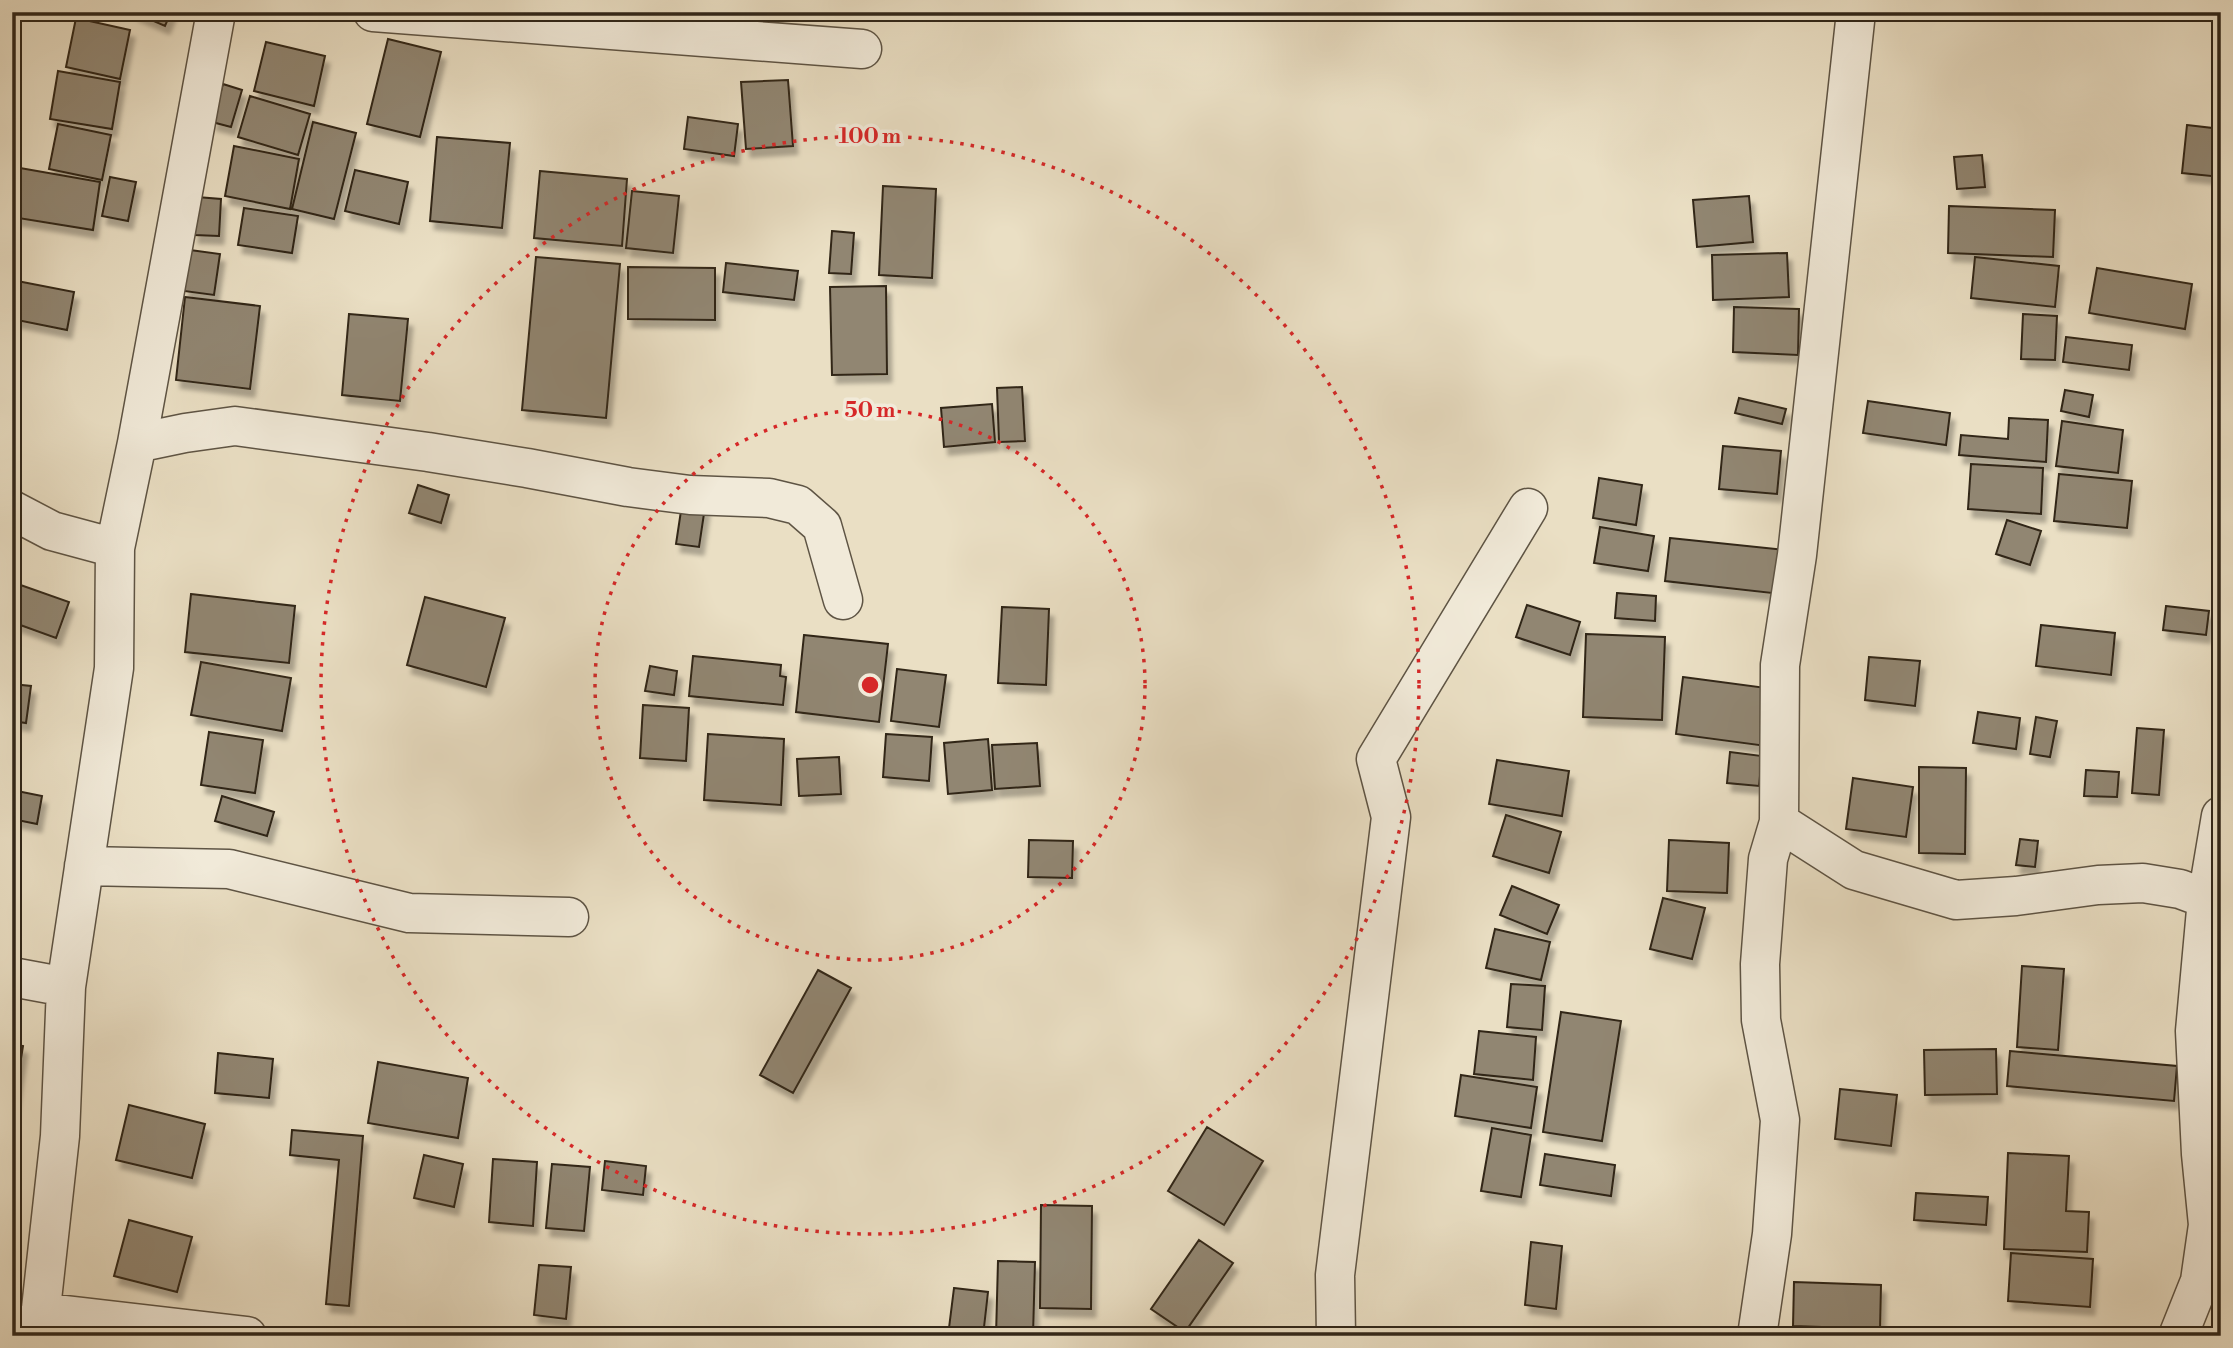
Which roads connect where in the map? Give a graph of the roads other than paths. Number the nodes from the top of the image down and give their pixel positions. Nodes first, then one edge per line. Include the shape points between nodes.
1 (216, 12) edge
2 (373, 12) edge
3 (1856, 12) edge
4 (862, 49) dead end
5 (137, 443) junction
6 (1528, 508) dead end
7 (12, 510) edge
8 (115, 548) junction
9 (843, 600) dead end
10 (2221, 816) edge
11 (1779, 822) junction
12 (84, 866) junction
13 (2207, 899) junction
14 (569, 917) dead end
15 (12, 977) edge
16 (66, 987) junction
17 (2210, 1276) edge
18 (39, 1324) edge
19 (247, 1336) edge
20 (1336, 1336) edge
21 (1757, 1336) edge
22 (2178, 1336) edge

1 - 5 street
2 - 4 street
3 - 11 street via 1797,555 1780,665
5 - 8 street
5 - 9 street via 235,426 440,454 628,487 769,498 798,505 822,526
6 - 20 street via 1377,759 1391,817 1335,1275
7 - 8 street via 52,531
8 - 12 street via 114,668
10 - 13 street
11 - 13 street via 1854,870 1956,900 2143,883
11 - 21 street via 1768,859 1760,964 1761,1020 1780,1120 1772,1234
12 - 14 street via 229,869 409,913
12 - 16 street
13 - 17 street via 2195,1031
15 - 16 street
16 - 18 street via 60,1136
17 - 22 street
18 - 19 street

